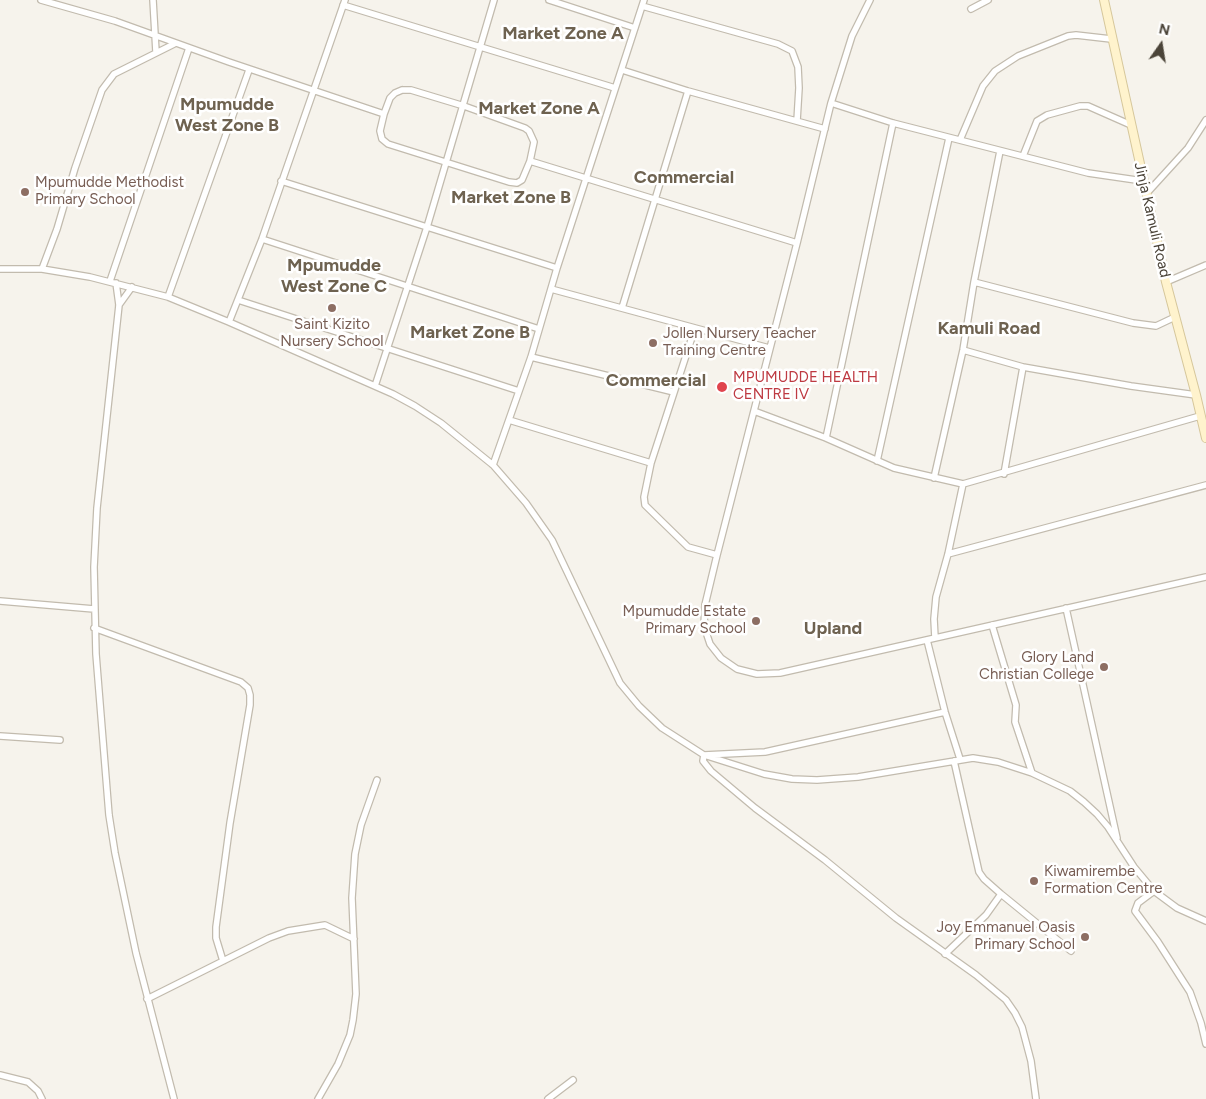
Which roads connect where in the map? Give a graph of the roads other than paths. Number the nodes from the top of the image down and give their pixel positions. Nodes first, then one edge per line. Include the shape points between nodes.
1 (41, 0) edge
2 (153, 0) edge
3 (494, 0) edge
4 (549, 0) edge
5 (870, 0) edge
6 (988, 0) edge
7 (1104, 0) edge
8 (344, 2) edge
9 (643, 3) edge
10 (971, 9) dead end
11 (635, 28) junction
12 (156, 36) junction
13 (1111, 39) junction
14 (174, 44) junction
15 (481, 46) junction
16 (189, 48) junction
17 (156, 52) junction
18 (250, 70) junction
19 (622, 70) junction
20 (616, 88) junction
21 (314, 90) junction
22 (688, 91) junction
23 (831, 103) junction
24 (464, 106) junction
25 (384, 114) junction
26 (797, 121) junction
27 (1206, 122) edge
28 (893, 123) junction
29 (1130, 125) junction
30 (825, 129) junction
31 (949, 138) junction
32 (960, 140) junction
33 (1000, 151) junction
34 (1023, 156) junction
35 (530, 161) junction
36 (447, 162) junction
37 (586, 179) junction
38 (281, 181) junction
39 (1143, 181) junction
40 (1147, 193) junction
41 (655, 199) junction
42 (427, 227) junction
43 (262, 239) junction
44 (797, 243) junction
45 (1206, 265) edge
46 (558, 268) junction
47 (0, 269) edge
48 (42, 269) junction
49 (113, 282) junction
50 (974, 282) junction
51 (1166, 282) junction
52 (408, 285) junction
53 (132, 287) junction
54 (551, 289) junction
55 (168, 298) junction
56 (238, 300) junction
57 (119, 305) junction
58 (622, 308) junction
59 (1175, 317) junction
60 (230, 322) junction
61 (695, 328) junction
62 (539, 329) junction
63 (387, 348) junction
64 (768, 348) junction
65 (962, 350) junction
66 (531, 357) junction
67 (1023, 366) junction
68 (375, 386) junction
69 (519, 391) junction
70 (674, 392) junction
71 (1196, 396) junction
72 (754, 411) junction
73 (1200, 416) junction
74 (509, 420) junction
75 (826, 438) junction
76 (1206, 438) edge
77 (877, 461) junction
78 (651, 463) junction
79 (493, 465) junction
80 (1004, 474) junction
81 (934, 478) junction
82 (963, 484) junction
83 (1206, 485) edge
84 (948, 554) junction
85 (717, 555) junction
86 (1206, 577) edge
87 (0, 601) edge
88 (1066, 608) junction
89 (94, 609) junction
90 (992, 625) junction
91 (94, 628) junction
92 (935, 638) junction
93 (927, 640) junction
94 (945, 712) junction
95 (0, 736) edge
96 (60, 740) dead end
97 (704, 755) junction
98 (957, 760) junction
99 (1032, 773) junction
100 (377, 780) dead end
101 (1118, 842) junction
102 (1154, 891) junction
103 (1001, 894) junction
104 (1205, 921) edge
105 (354, 938) junction
106 (1071, 951) dead end
107 (945, 954) junction
108 (222, 961) junction
109 (148, 999) junction
110 (1206, 1044) edge
111 (0, 1075) edge
112 (573, 1080) dead end
113 (42, 1099) edge
114 (174, 1099) edge
115 (318, 1099) edge
116 (548, 1099) edge
117 (1036, 1099) edge

1 - 12 street
2 - 12 street
3 - 15 street
4 - 11 street
5 - 23 street via 852,36
6 - 10 street
7 - 13 main road, Jinja Kamuli Road
8 - 15 street
8 - 21 street
9 - 11 street
9 - 26 street via 792,51 798,67
11 - 19 street
12 - 14 street
12 - 17 street
13 - 29 main road, Jinja Kamuli Road
13 - 32 street via 1068,36 1018,56 995,71 982,86
14 - 16 street
14 - 17 street
15 - 20 street
15 - 24 street
16 - 18 street
16 - 49 street
17 - 48 street via 114,74 102,90
18 - 21 street
18 - 55 street
19 - 20 street
19 - 22 street
20 - 37 street
21 - 25 street
21 - 38 street
22 - 26 street
22 - 41 street
23 - 28 street
23 - 30 street
24 - 25 street via 402,90 390,98
24 - 35 street via 530,131 534,142
24 - 36 street
25 - 36 street via 380,131 388,144
26 - 30 street
27 - 40 street via 1188,148
28 - 31 street
28 - 75 street
29 - 34 street via 1088,106 1080,106 1037,121
29 - 39 main road, Jinja Kamuli Road
30 - 44 street
31 - 32 street
31 - 77 street
32 - 33 street
33 - 34 street
33 - 50 street
34 - 39 street via 1088,174
35 - 36 street via 522,180 517,183
35 - 37 street
36 - 42 street
37 - 41 street
37 - 46 street
38 - 42 street
38 - 43 street
39 - 40 main road, Jinja Kamuli Road
40 - 51 main road, Jinja Kamuli Road
41 - 44 street
41 - 58 street
42 - 46 street
42 - 52 street
43 - 52 street
43 - 56 street
44 - 64 street
45 - 51 street
46 - 54 street
47 - 48 street
48 - 49 street
49 - 53 street
49 - 57 street
50 - 59 street via 1132,323 1156,326
50 - 65 street
51 - 59 main road, Jinja Kamuli Road
52 - 62 street
52 - 63 street
53 - 55 street
53 - 57 street
54 - 58 street
54 - 62 street
55 - 60 street
56 - 60 street
56 - 63 street
57 - 89 street via 97,508
58 - 61 street
59 - 71 main road, Jinja Kamuli Road
60 - 68 street
61 - 64 street
61 - 70 street
62 - 66 street
63 - 68 street
63 - 69 street
64 - 72 street
65 - 67 street
65 - 81 street
66 - 69 street
66 - 70 street
67 - 71 street
67 - 80 street
68 - 79 street via 441,423
69 - 74 street
70 - 78 street
71 - 73 main road, Jinja Kamuli Road
72 - 75 street
72 - 85 street
73 - 76 main road, Jinja Kamuli Road
73 - 80 street
74 - 78 street
74 - 79 street
75 - 77 street
77 - 81 street
78 - 85 street via 645,505 688,547
79 - 97 street via 552,540 620,683 662,728
80 - 82 street
81 - 82 street
82 - 84 street
83 - 84 street
84 - 92 street via 934,608
85 - 93 street via 705,605 704,626 710,644 737,670 757,674 780,673
86 - 88 street
87 - 89 street
88 - 90 street
88 - 101 street
89 - 91 street
90 - 92 street
90 - 99 street via 1016,705 1015,722
91 - 108 street via 242,682 248,688 250,705 216,927
91 - 109 street via 110,815 125,900
92 - 93 street
93 - 94 street
94 - 97 street via 765,752
94 - 98 street
95 - 96 street
97 - 98 street via 764,774 817,780 877,774
97 - 107 street via 706,766 754,808
98 - 99 street via 984,760
98 - 103 street via 979,872
99 - 101 street via 1070,791 1084,802
100 - 105 street via 361,825 355,854
101 - 102 street
102 - 104 street via 1177,908
102 - 110 street via 1138,903 1135,911 1190,992
103 - 106 street
103 - 107 street via 986,915
105 - 108 street via 332,927 318,926 282,934
105 - 115 street via 354,1020 338,1064
107 - 117 street via 993,988 1016,1012 1031,1061
108 - 109 street
109 - 114 street
111 - 113 street via 28,1082
112 - 116 street

